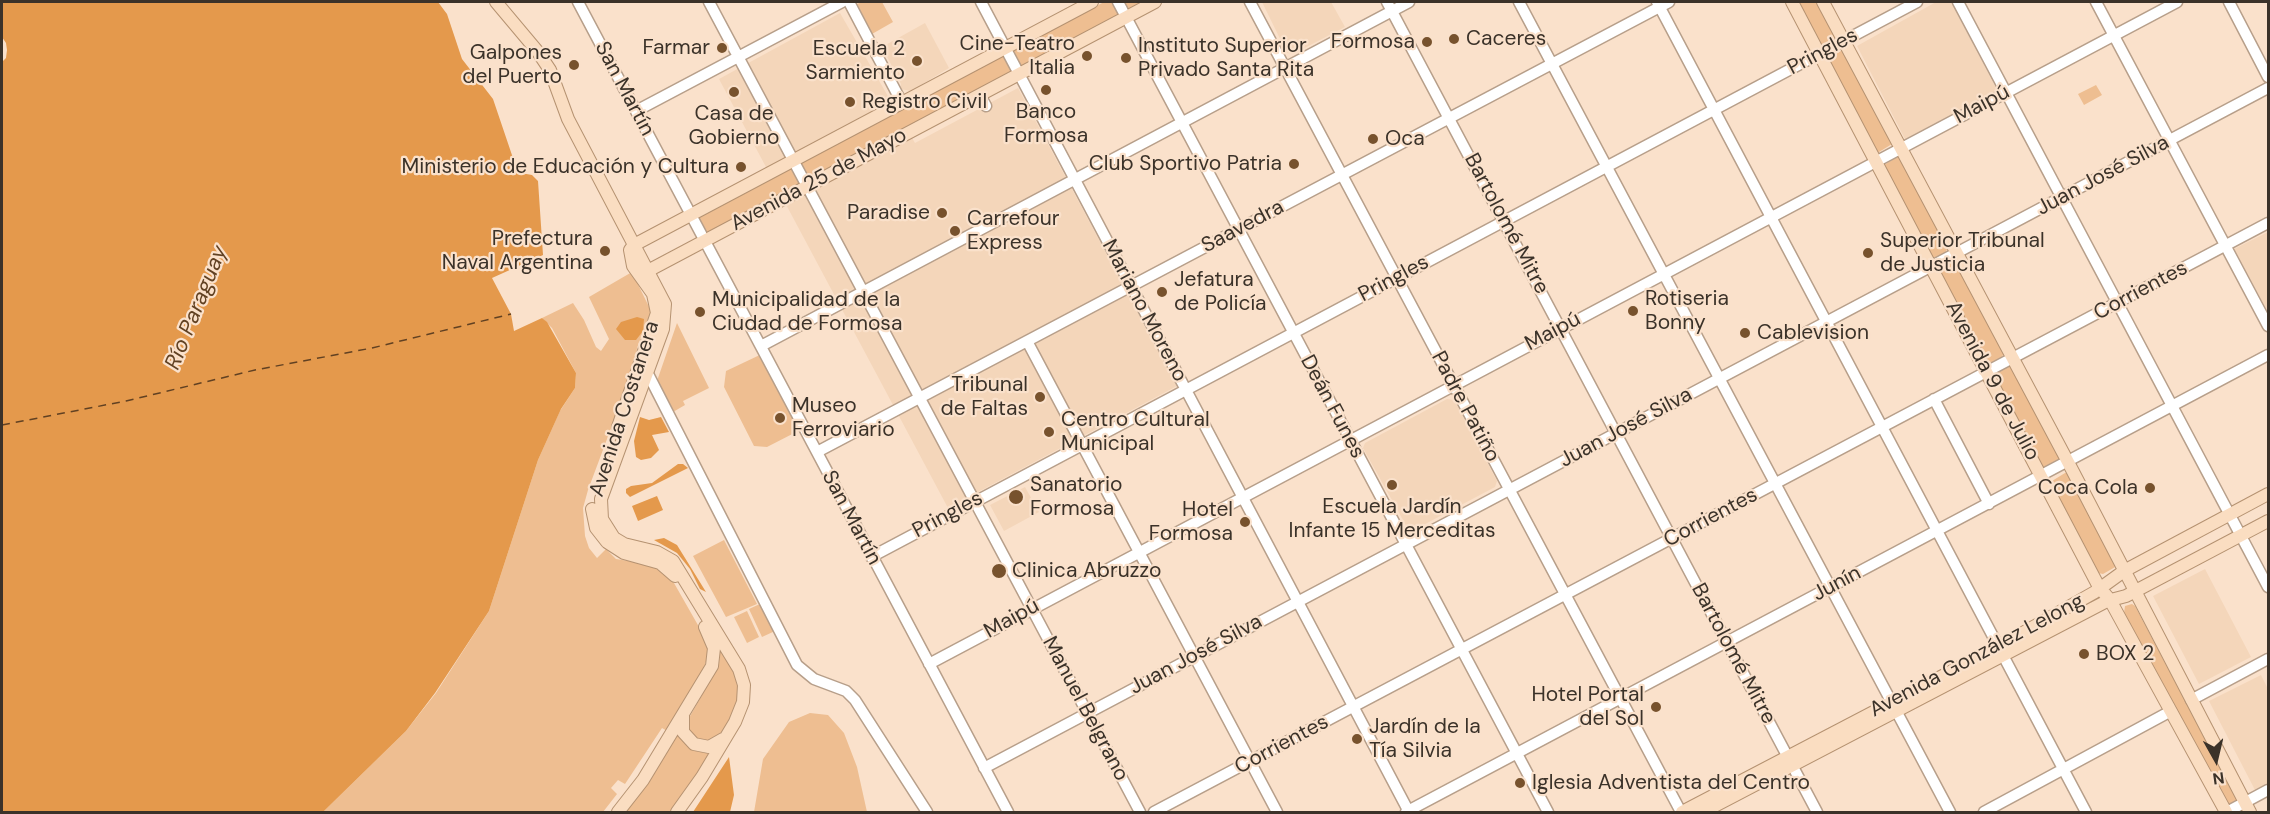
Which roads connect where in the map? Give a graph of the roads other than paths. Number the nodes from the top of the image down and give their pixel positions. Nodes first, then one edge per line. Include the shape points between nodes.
1 (487, 2) edge
2 (496, 2) edge
3 (580, 2) edge
4 (709, 2) edge
5 (842, 2) edge
6 (849, 2) edge
7 (981, 2) edge
8 (1092, 2) edge
9 (1118, 2) edge
10 (1155, 2) edge
11 (1250, 2) edge
12 (1409, 2) edge
13 (1519, 2) edge
14 (1792, 2) edge
15 (1823, 2) edge
16 (1917, 2) edge
17 (1958, 2) edge
18 (2096, 2) edge
19 (2176, 2) edge
20 (2229, 2) edge
21 (1662, 3) edge
22 (1390, 6) edge
23 (1126, 17) junction
24 (2114, 35) junction
25 (1844, 41) junction
26 (1005, 48) junction
27 (1820, 54) junction
28 (738, 57) junction
29 (1552, 63) junction
30 (1284, 68) junction
31 (1019, 74) junction
32 (2268, 77) edge
33 (2268, 88) edge
34 (2007, 92) junction
35 (980, 95) junction
36 (902, 103) junction
37 (986, 106) dead end
38 (1715, 110) junction
39 (636, 111) junction
40 (1449, 117) junction
41 (1182, 122) junction
42 (2169, 141) junction
43 (1900, 148) junction
44 (794, 160) junction
45 (1876, 161) junction
46 (1607, 167) junction
47 (1341, 174) junction
48 (1075, 179) junction
49 (808, 186) junction
50 (2062, 197) junction
51 (691, 215) junction
52 (1771, 217) junction
53 (1504, 221) junction
54 (2268, 223) edge
55 (1238, 229) junction
56 (705, 241) junction
57 (2225, 246) junction
58 (632, 248) junction
59 (1956, 253) junction
60 (1931, 266) junction
61 (645, 273) junction
62 (1664, 273) junction
63 (1396, 277) junction
64 (1131, 286) junction
65 (864, 291) junction
66 (2118, 303) junction
67 (1827, 322) junction
68 (2268, 326) edge
69 (1560, 328) junction
70 (1293, 333) junction
71 (1027, 341) junction
72 (760, 346) junction
73 (2268, 355) edge
74 (2012, 358) junction
75 (1987, 370) junction
76 (643, 371) junction
77 (1720, 378) junction
78 (1453, 385) junction
79 (1185, 389) junction
80 (920, 398) junction
81 (1934, 399) junction
82 (2172, 406) junction
83 (1881, 427) junction
84 (1616, 433) junction
85 (1349, 441) junction
86 (1082, 445) junction
87 (816, 452) junction
88 (2068, 462) junction
89 (2043, 475) junction
90 (1775, 484) junction
91 (1509, 490) junction
92 (2268, 494) edge
93 (1242, 496) junction
94 (974, 500) junction
95 (1989, 504) junction
96 (2229, 515) junction
97 (2268, 521) edge
98 (1938, 530) junction
99 (2241, 536) junction
100 (1672, 539) junction
101 (1406, 544) junction
102 (2171, 546) junction
103 (1138, 552) junction
104 (871, 556) junction
105 (2124, 571) junction
106 (2169, 574) junction
107 (2268, 586) edge
108 (1830, 587) junction
109 (2099, 587) junction
110 (2135, 592) junction
111 (1564, 595) junction
112 (2110, 600) junction
113 (1299, 601) junction
114 (1031, 608) junction
115 (1727, 642) junction
116 (1461, 650) junction
117 (2000, 651) junction
118 (1195, 656) junction
119 (2268, 659) edge
120 (929, 664) junction
121 (1620, 699) junction
122 (2191, 700) junction
123 (1353, 707) junction
124 (1894, 707) junction
125 (2171, 711) junction
126 (1087, 713) junction
127 (684, 715) junction
128 (726, 737) junction
129 (1517, 754) junction
130 (1790, 761) junction
131 (1250, 762) junction
132 (984, 768) junction
133 (2064, 771) junction
134 (2268, 790) edge
135 (2248, 808) edge
136 (1408, 812) edge
137 (618, 813) edge
138 (677, 813) edge
139 (927, 813) edge
140 (1008, 813) edge
141 (1140, 813) edge
142 (1154, 813) edge
143 (1277, 813) edge
144 (1548, 813) edge
145 (1681, 813) edge
146 (1703, 813) edge
147 (1817, 813) edge
148 (1950, 813) edge
149 (1984, 813) edge
150 (2086, 813) edge
151 (2227, 813) edge

1 - 58 main road, Avenida Costanera via 533,54 545,74 563,123
2 - 58 main road, Avenida Costanera via 550,70 568,119
3 - 39 street, San Martín
4 - 28 street, Manuel Belgrano
5 - 28 street
6 - 36 street
7 - 26 street, Mariano Moreno
8 - 26 main road, Avenida 25 de Mayo
9 - 23 street, Deán Funes
10 - 23 main road, Avenida 25 de Mayo
11 - 30 street, Padre Patiño
12 - 22 street
13 - 29 street
14 - 27 main road, Avenida 9 de Julio
15 - 25 main road, Avenida 9 de Julio
16 - 25 street, Pringles
17 - 34 street
18 - 24 street
19 - 24 street, Maipú
20 - 32 street
21 - 29 street, Saavedra
21 - 38 street
22 - 30 street
22 - 40 street, Bartolomé Mitre
23 - 31 main road, Avenida 25 de Mayo
23 - 41 street, Deán Funes
24 - 34 street, Maipú
24 - 42 street
25 - 27 street, Pringles
25 - 43 main road, Avenida 9 de Julio
26 - 31 street, Mariano Moreno
26 - 36 main road, Avenida 25 de Mayo
27 - 38 street, Pringles
27 - 45 main road, Avenida 9 de Julio
28 - 39 street
28 - 44 street, Manuel Belgrano
29 - 40 street, Saavedra
29 - 46 street
30 - 41 street
30 - 47 street, Padre Patiño
31 - 35 main road, Avenida 25 de Mayo
31 - 48 street, Mariano Moreno
33 - 42 street, Juan José Silva
34 - 43 street, Maipú
34 - 50 street
35 - 37 street
35 - 49 main road, Avenida 25 de Mayo
36 - 44 main road, Avenida 25 de Mayo
38 - 46 street, Pringles
38 - 52 street
39 - 51 street, San Martín
40 - 47 street, Saavedra
40 - 53 street, Bartolomé Mitre
41 - 48 street
41 - 55 street, Deán Funes
42 - 50 street, Juan José Silva
42 - 57 street
43 - 45 street, Maipú
43 - 59 main road, Avenida 9 de Julio
44 - 49 street, Manuel Belgrano
44 - 51 main road, Avenida 25 de Mayo
45 - 52 street, Maipú
45 - 60 main road, Avenida 9 de Julio
46 - 53 street, Pringles
46 - 62 street
47 - 55 street, Saavedra
47 - 63 street, Padre Patiño
48 - 64 street, Mariano Moreno
48 - 65 street
49 - 56 main road, Avenida 25 de Mayo
49 - 65 street, Manuel Belgrano
50 - 59 street, Juan José Silva
50 - 66 street
51 - 56 street, San Martín
51 - 58 main road, Avenida 25 de Mayo
52 - 62 street, Maipú
52 - 67 street
53 - 63 street, Pringles
53 - 69 street, Bartolomé Mitre
54 - 57 street, Corrientes
55 - 64 street, Saavedra
55 - 70 street, Deán Funes
56 - 61 main road, Avenida 25 de Mayo
56 - 72 street, San Martín
57 - 66 street, Corrientes
57 - 68 street
58 - 61 main road, Avenida Costanera
59 - 60 street, Juan José Silva
59 - 74 main road, Avenida 9 de Julio
60 - 67 street, Juan José Silva
60 - 75 main road, Avenida 9 de Julio
61 - 76 main road, Avenida Costanera via 657,313
62 - 69 street, Maipú
62 - 77 street
63 - 70 street, Pringles
63 - 78 street, Padre Patiño
64 - 71 street, Saavedra
64 - 79 street, Mariano Moreno
65 - 72 street
65 - 80 street, Manuel Belgrano
66 - 74 street, Corrientes
66 - 82 street
67 - 77 street, Juan José Silva
67 - 83 street
69 - 78 street, Maipú
69 - 84 street, Bartolomé Mitre
70 - 79 street, Pringles
70 - 85 street, Deán Funes
71 - 80 street, Saavedra
71 - 86 street
72 - 87 street, San Martín
73 - 82 street, Junín
74 - 75 street, Corrientes
74 - 88 main road, Avenida 9 de Julio
75 - 81 street, Corrientes
75 - 89 main road, Avenida 9 de Julio
76 - 127 main road, Avenida Costanera via 592,509 596,528 607,542 624,553 668,567 710,634 714,648 712,666
76 - 128 main road, Avenida Costanera via 601,499 602,519 614,538 624,544 657,552 673,561 739,669 744,685 743,702
76 - 139 street via 797,665 814,679 846,691 855,700
77 - 84 street, Juan José Silva
77 - 90 street
78 - 85 street, Maipú
78 - 91 street, Padre Patiño
79 - 86 street, Pringles
79 - 93 street, Mariano Moreno
80 - 87 street, Saavedra
80 - 94 street, Manuel Belgrano
81 - 83 street, Corrientes
81 - 95 street
82 - 88 street, Junín
82 - 96 street
83 - 90 street, Corrientes
83 - 98 street
84 - 91 street, Juan José Silva
84 - 100 street, Bartolomé Mitre
85 - 93 street, Maipú
85 - 101 street, Deán Funes
86 - 94 street, Pringles
86 - 103 street
87 - 104 street, San Martín
88 - 89 street, Junín
88 - 105 main road, Avenida 9 de Julio
89 - 95 street, Junín
89 - 109 main road, Avenida 9 de Julio
90 - 100 street, Corrientes
90 - 108 street
91 - 101 street, Juan José Silva
91 - 111 street, Padre Patiño
92 - 96 main road, Avenida González Lelong
93 - 103 street, Maipú
93 - 113 street, Mariano Moreno
94 - 104 street, Pringles
94 - 114 street, Manuel Belgrano
95 - 98 street, Junín
96 - 99 street
96 - 102 main road, Avenida González Lelong
97 - 99 main road, Avenida González Lelong
98 - 108 street, Junín
98 - 117 street
99 - 106 main road, Avenida González Lelong
99 - 107 street
100 - 111 street, Corrientes
100 - 115 street, Bartolomé Mitre
101 - 113 street, Juan José Silva
101 - 116 street, Deán Funes
102 - 105 main road, Avenida González Lelong
102 - 106 main road via 2155,563 2158,570
103 - 114 street, Maipú
103 - 118 street
104 - 120 street, San Martín
105 - 109 main road, Avenida González Lelong
105 - 110 main road, Avenida 9 de Julio
106 - 110 main road, Avenida González Lelong
108 - 115 street, Junín
108 - 124 street
109 - 112 main road, Avenida 9 de Julio
109 - 117 main road, Avenida González Lelong
110 - 112 main road, Avenida González Lelong
110 - 122 main road, Avenida 9 de Julio
111 - 116 street, Corrientes
111 - 121 street, Padre Patiño
112 - 117 main road, Avenida González Lelong
112 - 125 main road, Avenida 9 de Julio
113 - 118 street, Juan José Silva
113 - 123 street, Mariano Moreno
114 - 120 street, Maipú
114 - 126 street, Manuel Belgrano
115 - 121 street, Junín
115 - 130 street, Bartolomé Mitre
116 - 123 street, Corrientes
116 - 129 street, Deán Funes
117 - 124 main road, Avenida González Lelong
117 - 133 street
118 - 126 street, Juan José Silva
118 - 131 street
119 - 122 street
120 - 132 street, San Martín
121 - 129 street, Junín
121 - 145 street, Padre Patiño
122 - 135 main road, Avenida 9 de Julio
123 - 131 street, Corrientes
123 - 136 street, Mariano Moreno
124 - 130 main road, Avenida González Lelong
124 - 148 street
125 - 133 street
125 - 151 main road, Avenida 9 de Julio
126 - 132 street, Juan José Silva
126 - 141 street, Manuel Belgrano
127 - 128 main road via 683,732 694,744 709,747
127 - 137 main road, Avenida Costanera
128 - 138 main road, Avenida Costanera
129 - 136 street, Junín
129 - 144 street, Deán Funes
130 - 145 main road, Avenida González Lelong
130 - 146 main road, Avenida González Lelong
130 - 147 street, Bartolomé Mitre
131 - 142 street, Corrientes
131 - 143 street
132 - 140 street, San Martín
133 - 149 street
133 - 150 street
134 - 135 street
135 - 151 street

